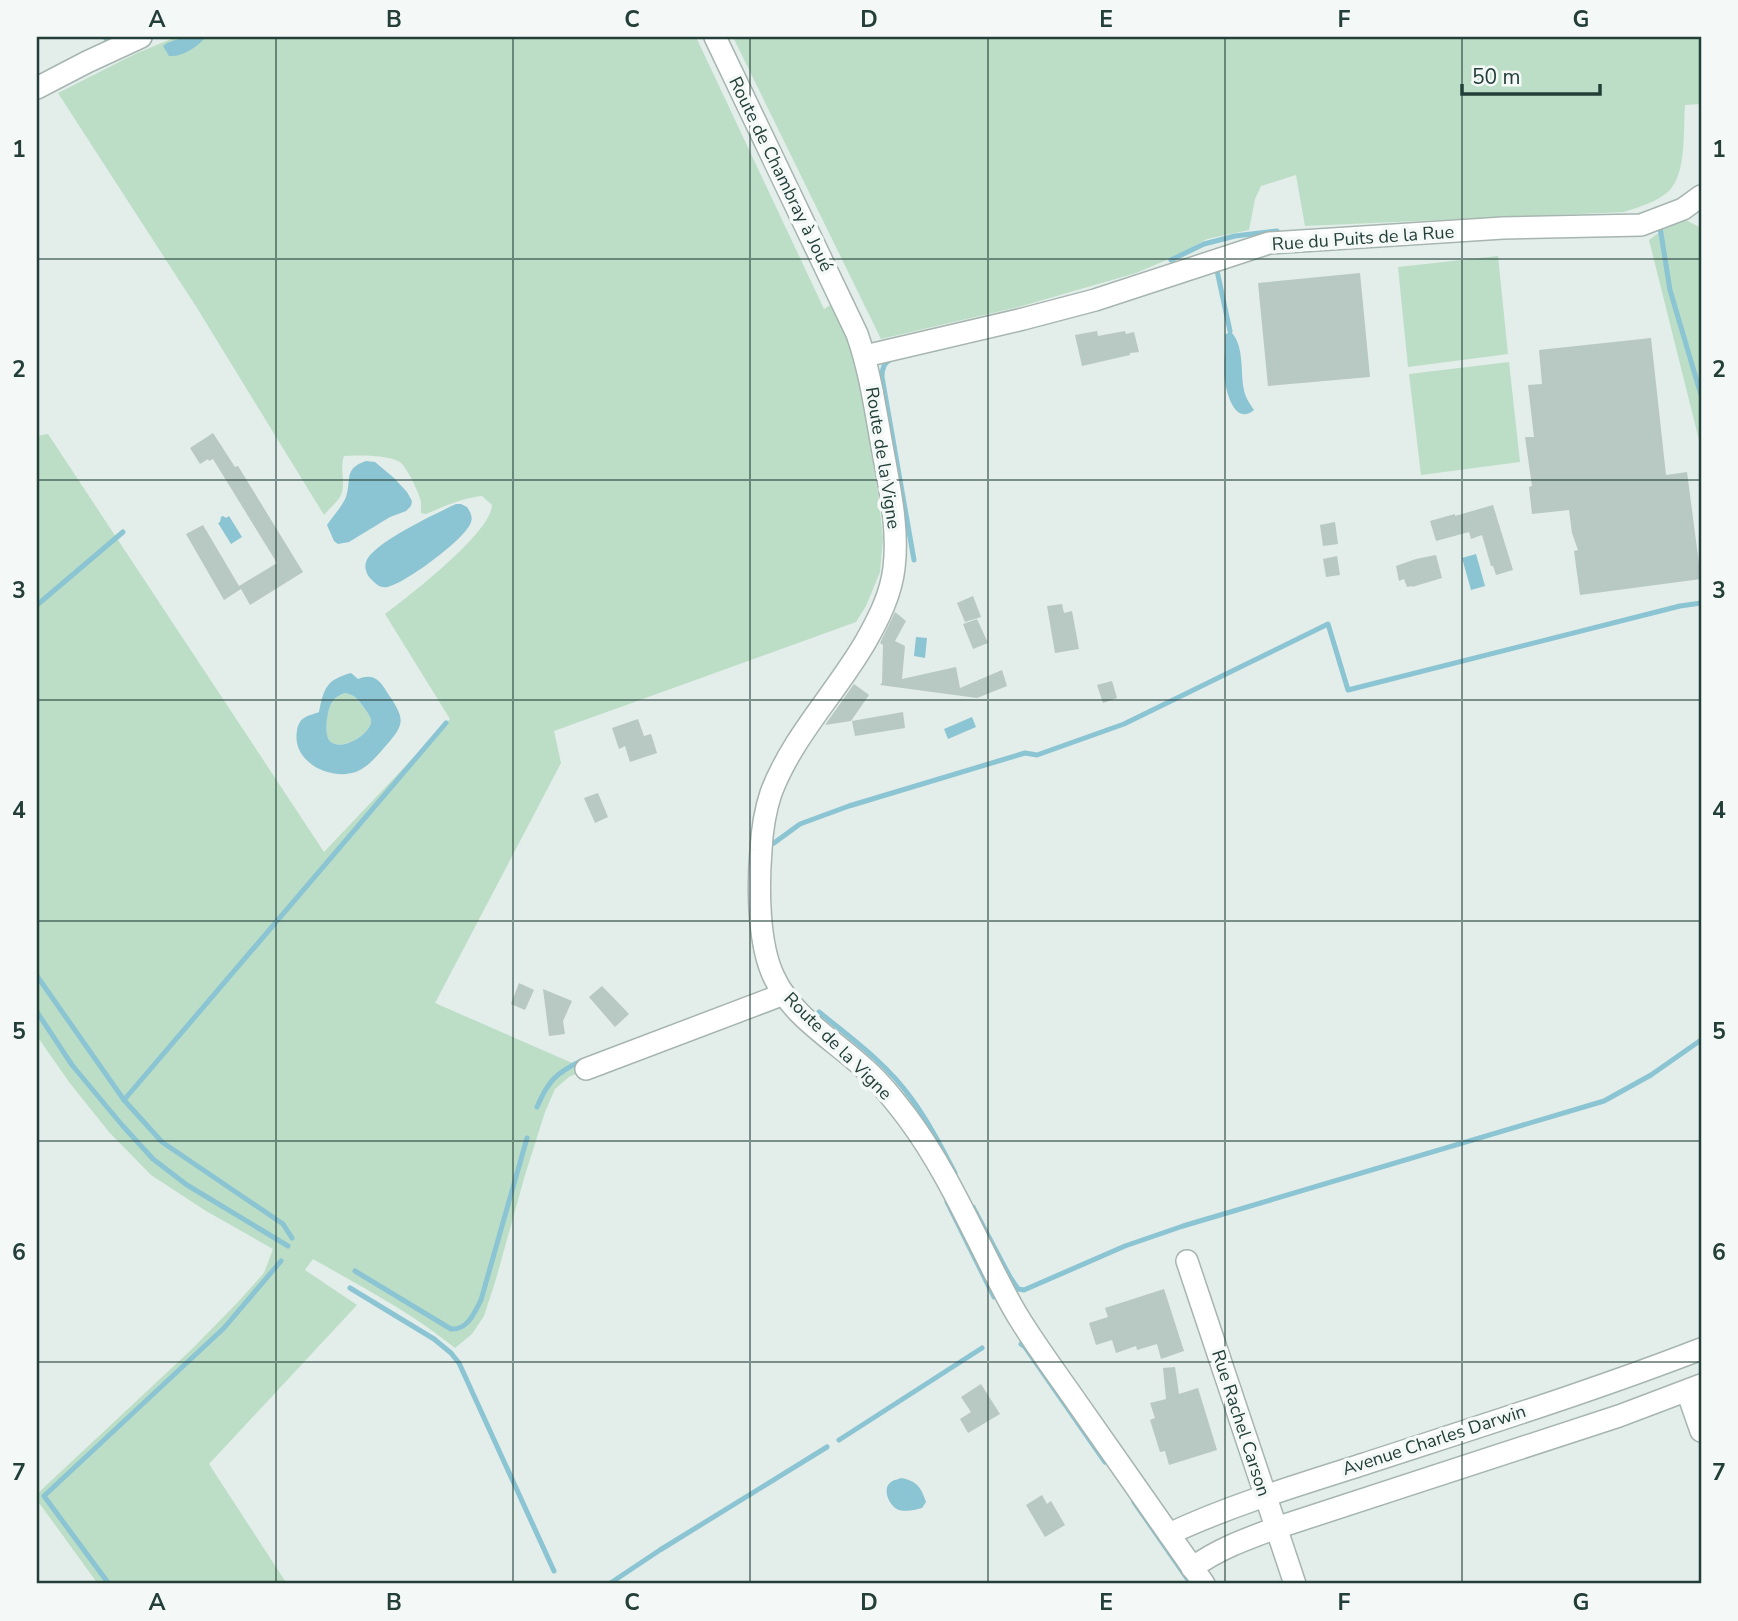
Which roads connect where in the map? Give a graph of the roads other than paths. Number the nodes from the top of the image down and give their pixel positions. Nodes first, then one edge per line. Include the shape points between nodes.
1 (141, 37) edge
2 (715, 37) edge
3 (37, 88) edge
4 (1701, 196) edge
5 (847, 312) joint
6 (865, 356) junction
7 (784, 994) junction
8 (586, 1069) dead end
9 (1187, 1261) dead end
10 (1701, 1349) edge
11 (1694, 1388) edge
12 (1701, 1431) edge
13 (1265, 1496) junction
14 (1276, 1528) junction
15 (1169, 1534) junction
16 (1198, 1576) edge
17 (1295, 1584) edge

1 - 3 street
2 - 5 street, Route de Chambray à Joué
4 - 6 street, Rue du Puits de la Rue via 1683,209 1641,225 1503,228 1269,243 1095,300
5 - 6 street, Route de la Vigne
6 - 7 street, Route de la Vigne via 890,493 894,570 881,614 796,744 770,796 761,852 761,916 768,962
7 - 8 street
7 - 15 street, Route de la Vigne via 883,1087 909,1119 932,1153 1018,1316
9 - 13 street, Rue Rachel Carson
10 - 13 street, Avenue Charles Darwin
11 - 12 street
11 - 14 street, Avenue Charles Darwin
13 - 14 street, Rue Rachel Carson
13 - 15 street, Avenue Charles Darwin
14 - 16 street, Avenue Charles Darwin via 1209,1555
14 - 17 street, Rue Rachel Carson
15 - 16 street

